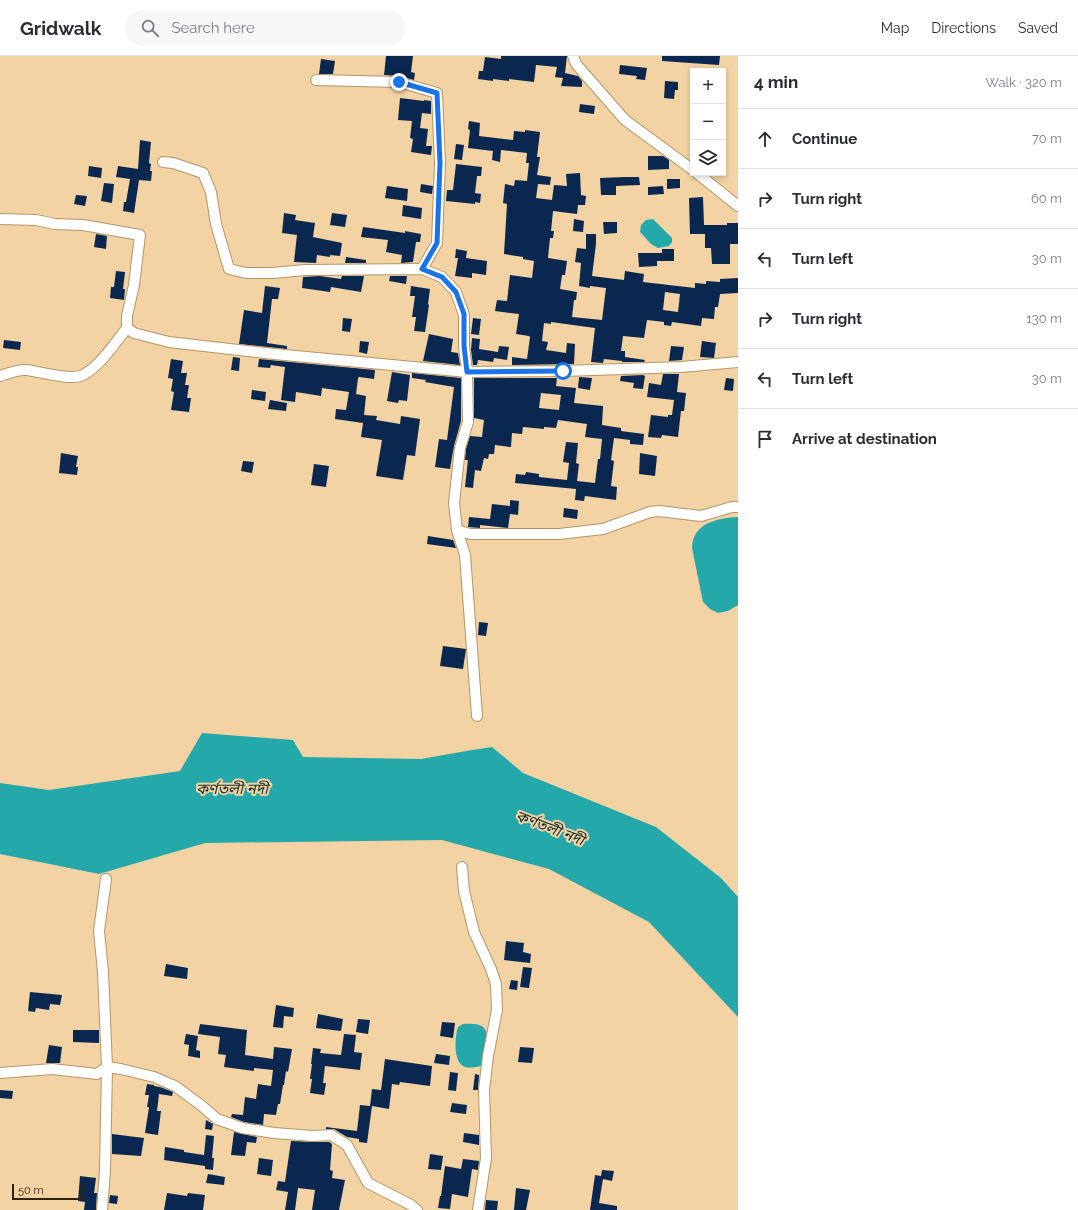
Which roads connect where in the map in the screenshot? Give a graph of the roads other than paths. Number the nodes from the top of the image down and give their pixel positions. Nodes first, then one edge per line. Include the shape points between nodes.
1 (573, 56) edge
2 (316, 80) dead end
3 (163, 162) dead end
4 (690, 168) edge
5 (701, 176) edge
6 (738, 206) edge
7 (0, 219) edge
8 (422, 269) junction
9 (127, 328) junction
10 (738, 362) edge
11 (467, 372) junction
12 (0, 376) edge
13 (738, 507) edge
14 (457, 530) junction
15 (476, 716) dead end
16 (462, 867) dead end
17 (106, 879) dead end
18 (107, 1067) junction
19 (0, 1073) edge
20 (102, 1210) edge
21 (417, 1210) edge
22 (478, 1210) edge

1 - 4 street via 576,64 625,120
2 - 8 street via 399,82 437,93 440,163 437,243
3 - 8 street via 203,173 211,192 216,224 229,269 246,273
5 - 6 street
7 - 9 street via 83,225 140,235
8 - 11 street via 442,277 456,292 464,314
9 - 11 street via 134,333 169,342
9 - 12 street via 96,366 81,376 55,376 26,370
10 - 11 street via 681,367
11 - 14 street via 468,422 460,448 454,503
13 - 14 street via 701,516 650,512 603,529 559,534 470,534
14 - 15 street via 465,555
16 - 22 street via 464,891 474,932 496,984 497,1010 484,1090 486,1158
17 - 18 street via 99,931
18 - 19 street via 97,1074 52,1069
18 - 20 street
18 - 21 street via 154,1077 175,1086 217,1119 242,1128 274,1133 331,1136 347,1145 368,1183

